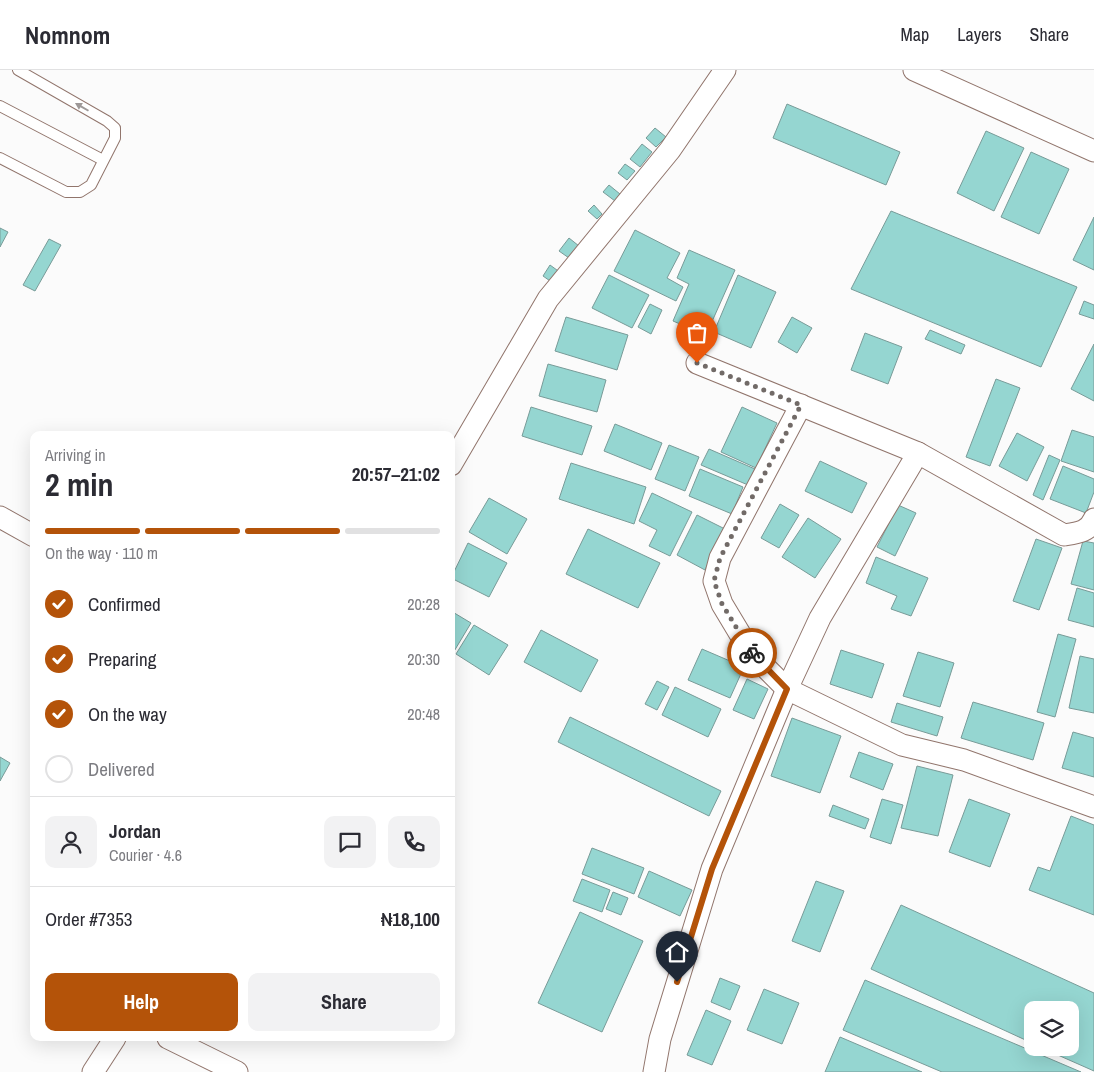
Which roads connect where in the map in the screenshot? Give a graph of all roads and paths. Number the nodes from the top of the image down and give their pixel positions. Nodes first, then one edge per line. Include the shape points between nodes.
1 (18, 70) edge
2 (725, 70) edge
3 (914, 70) edge
4 (0, 106) edge
5 (1094, 151) edge
6 (0, 158) edge
7 (103, 160) junction
8 (697, 363) dead end
9 (801, 405) junction
10 (918, 453) junction
11 (455, 459) edge
12 (0, 517) edge
13 (1094, 519) edge
14 (30, 534) edge
15 (787, 689) junction
16 (1094, 807) edge
17 (113, 1041) edge
18 (174, 1041) edge
19 (93, 1072) edge
20 (237, 1072) edge
21 (654, 1072) edge

7 -> 1 lane via 115,138 114,128
2 - 11 street via 670,150 548,299
3 - 5 street
4 - 7 lane
6 - 7 lane via 66,192 80,192 91,185
8 - 9 street
9 - 10 street
9 - 15 street via 720,558 714,581 722,604 752,654
10 - 13 street via 1064,535 1082,532 1092,526
10 - 15 street via 820,618
12 - 14 street
15 - 16 street via 902,745 964,760
15 - 21 street via 712,869 660,1039
17 - 19 street
18 - 20 street

